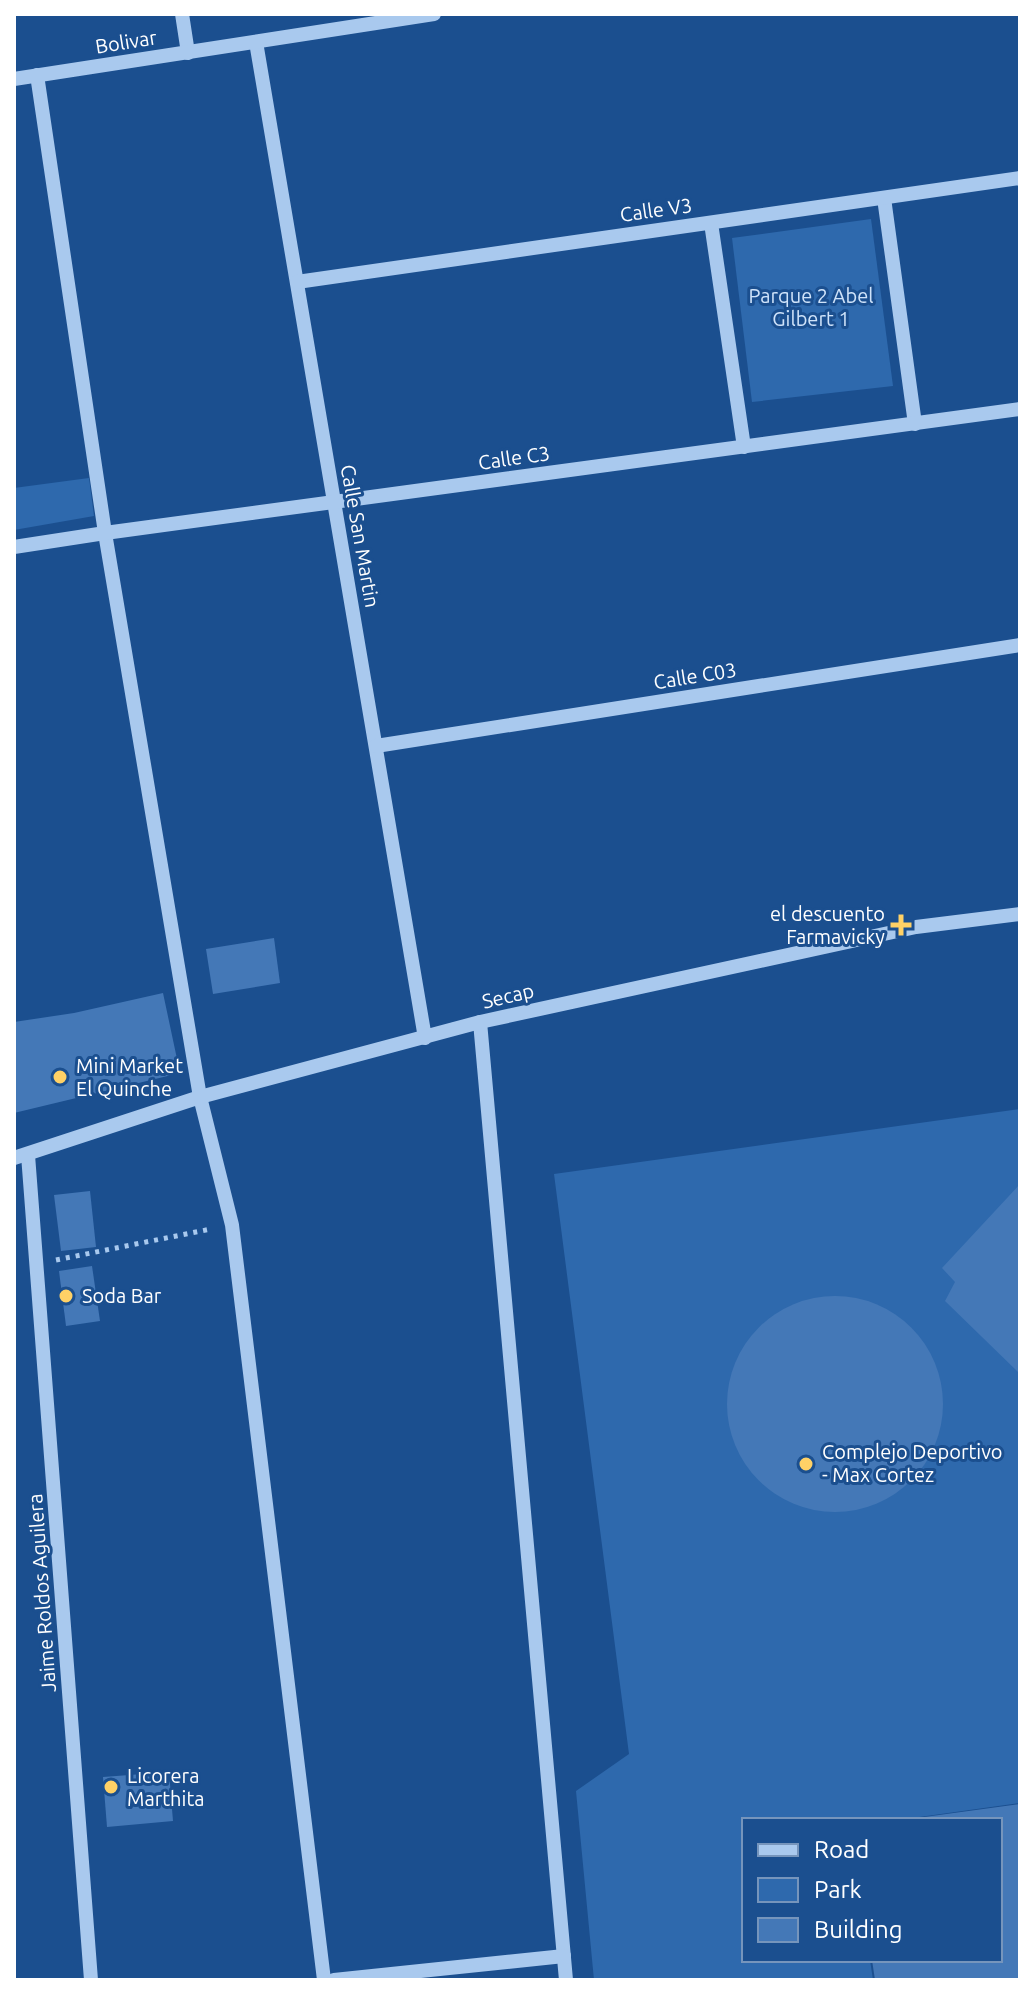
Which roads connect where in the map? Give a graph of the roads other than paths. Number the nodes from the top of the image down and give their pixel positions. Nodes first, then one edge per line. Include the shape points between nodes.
1 (182, 14) edge
2 (434, 14) edge
3 (256, 42) junction
4 (188, 53) junction
5 (37, 75) junction
6 (14, 79) edge
7 (1020, 178) edge
8 (884, 198) junction
9 (711, 223) junction
10 (297, 282) junction
11 (1020, 409) edge
12 (915, 424) junction
13 (744, 447) junction
14 (334, 503) junction
15 (105, 533) junction
16 (14, 547) edge
17 (1020, 645) edge
18 (376, 746) junction
19 (1020, 914) edge
20 (480, 1022) junction
21 (425, 1038) junction
22 (200, 1097) junction
23 (21, 1157) edge
24 (564, 1956) junction
25 (91, 1980) edge
26 (324, 1980) edge
27 (334, 1980) edge
28 (566, 1980) edge

1 - 4 street
2 - 3 street, Bolivar
3 - 4 street, Bolivar
3 - 10 street, Calle San Martin
4 - 5 street, Bolivar
5 - 6 street, Bolivar
5 - 15 street
7 - 8 street, Calle V3
8 - 9 street, Calle V3
8 - 12 street
9 - 10 street, Calle V3
9 - 13 street
10 - 14 street, Calle San Martin
11 - 12 street, Calle C3
12 - 13 street, Calle C3
13 - 14 street, Calle C3
14 - 15 street, Calle C3
14 - 18 street, Calle San Martin
15 - 16 street, Calle C3
15 - 22 street
17 - 18 street, Calle C03
18 - 21 street, Calle San Martin
19 - 20 street, Secap via 916,927
20 - 21 street, Secap
20 - 24 street
21 - 22 street, Secap
22 - 23 street, Secap
22 - 26 street via 232,1225
23 - 25 street, Jaime Roldos Aguilera via 38,1264
24 - 27 street
24 - 28 street

